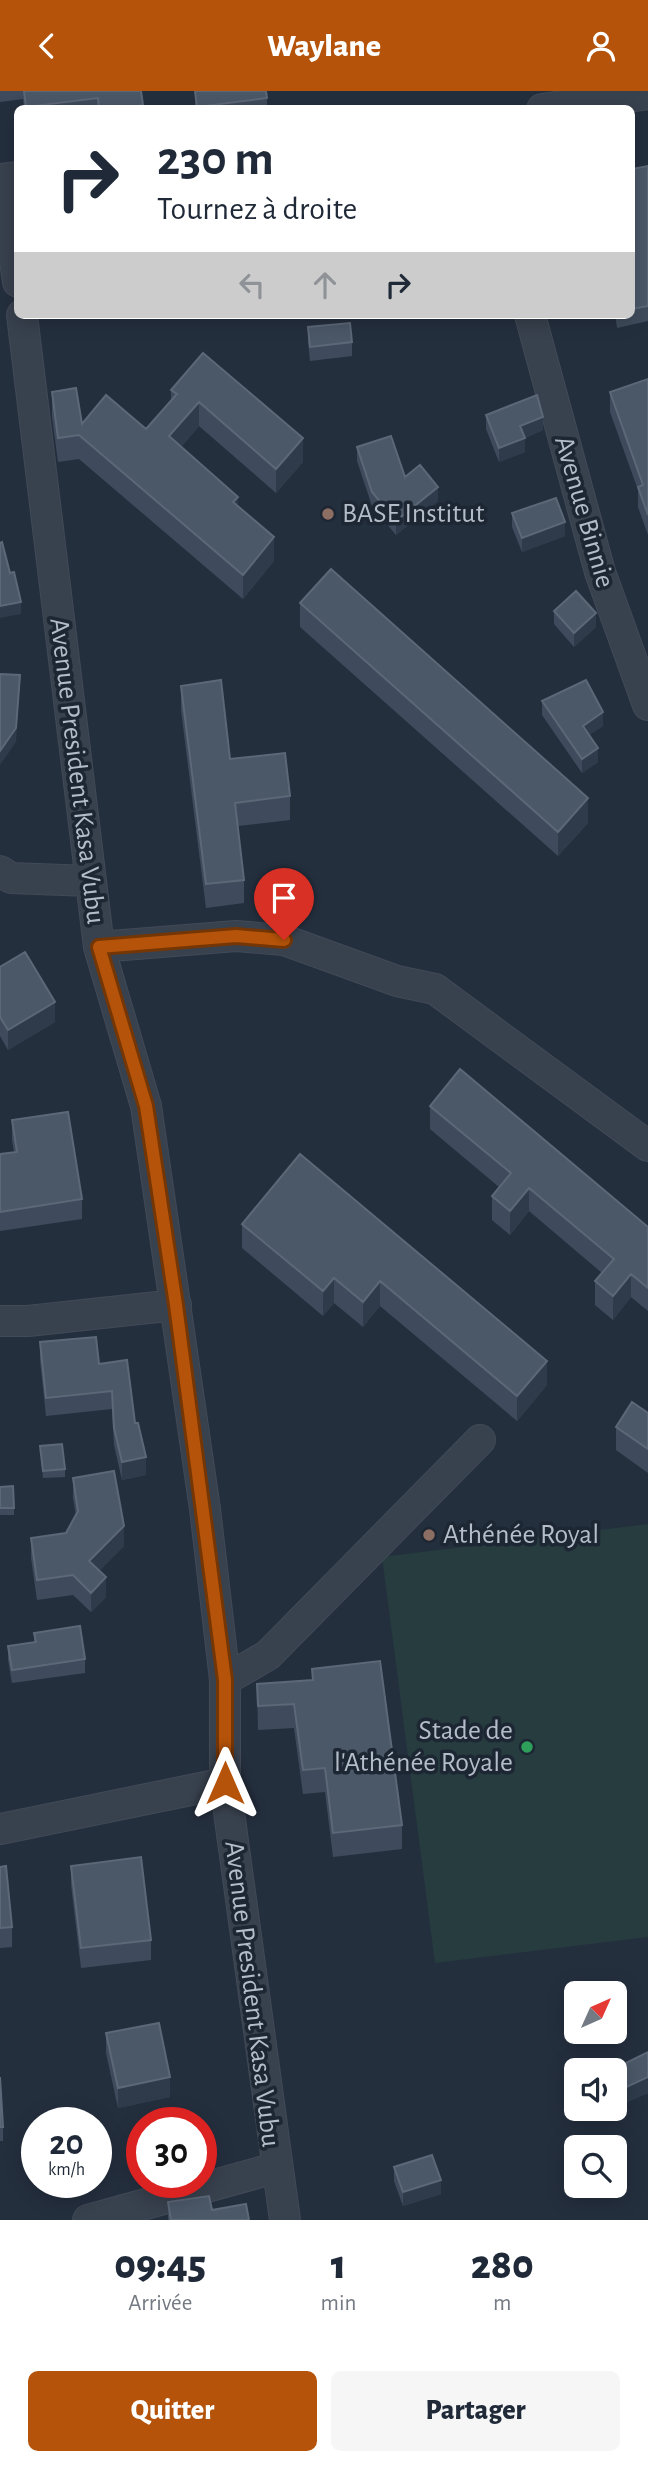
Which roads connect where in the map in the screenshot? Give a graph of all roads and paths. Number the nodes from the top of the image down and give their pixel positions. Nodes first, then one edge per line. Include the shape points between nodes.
1 (648, 94) edge
2 (570, 105) edge
3 (0, 196) edge
4 (7, 247) edge
5 (14, 269) edge
6 (22, 319) edge
7 (531, 319) edge
8 (648, 705) edge
9 (0, 871) edge
10 (90, 881) junction
11 (99, 947) junction
12 (648, 1146) edge
13 (176, 1305) junction
14 (0, 1321) edge
15 (480, 1440) dead end
16 (225, 1680) junction
17 (225, 1783) junction
18 (0, 1829) edge
19 (275, 2168) junction
20 (88, 2220) edge
21 (285, 2220) edge

1 - 2 street
3 - 4 street
4 - 5 street
6 - 10 street, Avenue President Kasa Vubu
7 - 8 street, Avenue Binnie via 600,572
9 - 10 street via 11,878
10 - 11 street, Avenue President Kasa Vubu
11 - 12 street via 236,936 284,940 397,981 435,989
11 - 13 street, Avenue President Kasa Vubu via 146,1106
13 - 14 street
13 - 16 street, Avenue President Kasa Vubu
15 - 16 street via 268,1655
16 - 17 street, Avenue President Kasa Vubu
17 - 18 street
17 - 19 street, Avenue President Kasa Vubu
19 - 20 street
19 - 21 street, Avenue President Kasa Vubu

